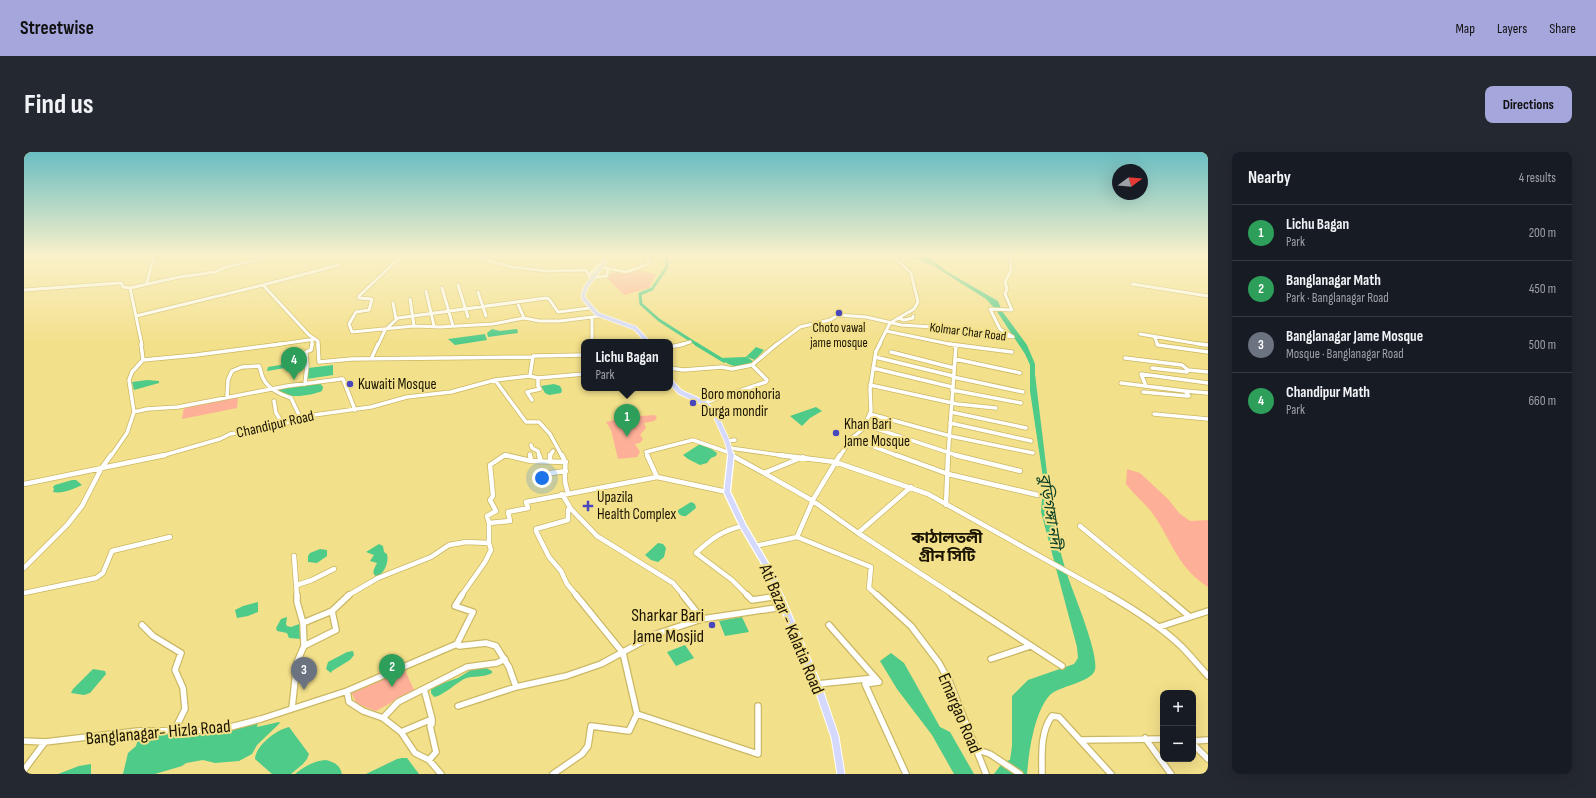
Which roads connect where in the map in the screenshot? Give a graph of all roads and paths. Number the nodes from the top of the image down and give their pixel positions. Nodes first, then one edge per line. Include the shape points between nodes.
1 (91, 285) edge
2 (123, 285) edge
3 (141, 285) edge
4 (263, 285) joint
5 (370, 285) edge
6 (458, 285) dead end
7 (586, 285) edge
8 (913, 285) edge
9 (1006, 285) edge
10 (1139, 285) edge
11 (130, 288) junction
12 (442, 288) dead end
13 (24, 290) edge
14 (426, 291) dead end
15 (478, 292) dead end
16 (1208, 296) edge
17 (410, 299) dead end
18 (517, 302) junction
19 (393, 303) dead end
20 (483, 307) junction
21 (590, 308) junction
22 (466, 309) junction
23 (448, 311) junction
24 (431, 313) junction
25 (136, 316) junction
26 (413, 316) junction
27 (486, 316) dead end
28 (600, 316) junction
29 (912, 316) dead end
30 (468, 317) dead end
31 (396, 318) junction
32 (524, 318) junction
33 (592, 318) junction
34 (898, 318) junction
35 (890, 323) junction
36 (414, 326) junction
37 (434, 326) dead end
38 (453, 326) junction
39 (387, 329) junction
40 (886, 331) junction
41 (1140, 334) dead end
42 (1154, 336) junction
43 (314, 339) junction
44 (592, 339) edge
45 (645, 339) edge
46 (690, 342) dead end
47 (956, 345) junction
48 (1208, 345) edge
49 (673, 346) edge
50 (891, 352) dead end
51 (1012, 352) dead end
52 (1208, 352) edge
53 (581, 355) edge
54 (532, 357) junction
55 (875, 358) junction
56 (1125, 358) dead end
57 (371, 359) junction
58 (955, 359) junction
59 (142, 360) junction
60 (752, 366) junction
61 (673, 368) edge
62 (873, 368) junction
63 (954, 368) junction
64 (1152, 368) dead end
65 (1165, 369) junction
66 (1188, 370) junction
67 (1208, 372) edge
68 (1020, 373) dead end
69 (581, 374) edge
70 (530, 376) junction
71 (953, 377) junction
72 (1170, 377) junction
73 (538, 378) junction
74 (495, 380) junction
75 (1121, 383) dead end
76 (1208, 383) edge
77 (304, 384) junction
78 (870, 385) junction
79 (1146, 386) junction
80 (673, 387) edge
81 (952, 388) junction
82 (271, 389) junction
83 (1185, 391) junction
84 (1023, 392) dead end
85 (1143, 392) dead end
86 (1208, 393) edge
87 (227, 397) junction
88 (532, 400) dead end
89 (274, 401) dead end
90 (951, 402) junction
91 (704, 403) junction
92 (1022, 403) dead end
93 (996, 408) dead end
94 (727, 409) dead end
95 (355, 410) junction
96 (134, 412) junction
97 (714, 412) junction
98 (951, 412) junction
99 (870, 414) junction
100 (1154, 414) dead end
101 (301, 419) junction
102 (1208, 419) edge
103 (950, 423) junction
104 (283, 424) junction
105 (865, 426) junction
106 (1026, 428) dead end
107 (950, 436) junction
108 (851, 438) junction
109 (735, 440) dead end
110 (727, 441) junction
111 (1031, 441) dead end
112 (532, 445) dead end
113 (553, 451) dead end
114 (730, 452) junction
115 (949, 453) junction
116 (1034, 453) dead end
117 (530, 454) dead end
118 (804, 457) junction
119 (531, 461) junction
120 (541, 461) junction
121 (550, 461) junction
122 (566, 462) junction
123 (835, 462) junction
124 (101, 469) junction
125 (1020, 470) dead end
126 (566, 471) junction
127 (763, 472) junction
128 (551, 473) dead end
129 (948, 474) junction
130 (657, 477) junction
131 (25, 484) edge
132 (911, 487) junction
133 (24, 488) edge
134 (727, 491) junction
135 (565, 493) junction
136 (1038, 495) dead end
137 (812, 501) junction
138 (946, 505) junction
139 (571, 509) junction
140 (489, 523) junction
141 (743, 526) junction
142 (1080, 526) dead end
143 (858, 533) junction
144 (170, 537) dead end
145 (797, 537) junction
146 (489, 543) junction
147 (755, 546) junction
148 (294, 556) dead end
149 (24, 568) edge
150 (334, 569) dead end
151 (297, 585) junction
152 (24, 593) edge
153 (778, 596) junction
154 (783, 607) junction
155 (332, 611) junction
156 (1208, 611) edge
157 (1190, 617) junction
158 (702, 619) junction
159 (303, 623) junction
160 (142, 625) dead end
161 (828, 625) dead end
162 (1159, 627) junction
163 (458, 644) junction
164 (304, 646) junction
165 (1030, 646) junction
166 (623, 653) junction
167 (504, 659) junction
168 (991, 659) dead end
169 (1062, 666) dead end
170 (1208, 676) edge
171 (875, 678) junction
172 (817, 684) junction
173 (516, 687) junction
174 (424, 689) junction
175 (347, 691) junction
176 (458, 706) dead end
177 (758, 706) dead end
178 (292, 708) junction
179 (637, 714) junction
180 (383, 718) junction
181 (432, 720) junction
182 (174, 731) junction
183 (401, 732) junction
184 (1145, 738) junction
185 (1160, 739) edge
186 (1080, 740) junction
187 (1208, 740) edge
188 (24, 741) edge
189 (1196, 741) edge
190 (45, 742) junction
191 (1196, 747) edge
192 (975, 749) junction
193 (1208, 759) edge
194 (429, 760) junction
195 (24, 770) edge
196 (440, 774) edge
197 (553, 774) edge
198 (841, 774) edge
199 (906, 774) edge
200 (986, 774) edge
201 (1020, 774) edge
202 (1042, 774) edge
203 (1111, 774) edge
204 (1171, 774) edge

1 - 13 street
2 - 11 street
3 - 11 street
4 - 25 street
4 - 43 street
5 - 39 street via 358,296 372,299 369,310 356,312 349,324 352,332
6 - 22 street
7 - 21 main road via 583,296
8 - 34 street via 918,302 914,309
9 - 35 street, Kolmar Char Road via 1005,294 1012,310 990,309 1001,332 1013,337
10 - 16 street
11 - 25 street
12 - 23 street
14 - 24 street
15 - 20 street
17 - 26 street
18 - 20 street
18 - 21 street via 548,298 558,312
18 - 32 street
19 - 31 street
20 - 22 street
20 - 27 street
21 - 28 main road
22 - 23 street
22 - 30 street
23 - 24 street
23 - 38 street
24 - 26 street
24 - 37 street
25 - 59 street via 143,351
26 - 31 street
26 - 36 street
28 - 33 street
28 - 45 main road via 637,329
29 - 34 street via 909,320
31 - 39 street
32 - 33 street via 560,321
32 - 38 street via 493,324
33 - 44 street
34 - 35 street
35 - 40 street
35 - 60 street via 842,315 802,326 778,342
36 - 38 street
36 - 39 street
39 - 57 street
40 - 47 street
40 - 55 street
41 - 42 street
42 - 48 street
42 - 52 street via 1158,345
43 - 57 street via 318,341 318,362
43 - 59 street
43 - 77 street via 311,350 306,352
46 - 49 street
47 - 51 street
47 - 58 street
50 - 63 street
53 - 54 street
54 - 57 street
54 - 70 street
55 - 62 street
55 - 71 street
56 - 66 street via 1182,365
58 - 63 street
58 - 68 street
59 - 96 street via 129,380
60 - 61 street via 732,369 722,366 683,370
60 - 91 street via 767,380 766,382
62 - 78 street
62 - 81 street
63 - 71 street
64 - 65 street
65 - 66 street via 1187,372
65 - 72 street
66 - 67 street
69 - 73 street
70 - 73 street
70 - 74 street, Chandipur Road
71 - 81 street
71 - 84 street
72 - 76 street
72 - 79 street via 1141,374
73 - 88 street via 540,389 527,392
74 - 95 street, Chandipur Road via 451,392 407,397
74 - 122 street via 526,422 537,421 545,428
75 - 79 street
77 - 82 street
77 - 95 street via 343,379
78 - 90 street
78 - 99 street
79 - 83 street
80 - 91 main road
81 - 90 street
81 - 92 street
82 - 87 street
82 - 87 street via 258,366 242,367 228,373
82 - 101 street via 277,394 291,398
83 - 85 street via 1188,396
83 - 86 street
87 - 96 street via 178,407
89 - 104 street via 276,413
90 - 93 street
90 - 98 street
91 - 97 main road
94 - 97 street
95 - 101 street, Chandipur Road
96 - 124 street via 127,433
97 - 110 main road
98 - 103 street
98 - 106 street
99 - 105 street
99 - 107 street
100 - 102 street
101 - 104 street, Chandipur Road
103 - 107 street
103 - 111 street
104 - 124 street, Chandipur Road via 230,434 185,449
105 - 108 street
105 - 115 street
107 - 115 street
107 - 116 street
108 - 123 street
108 - 129 street
109 - 110 street
110 - 114 main road
112 - 120 street
113 - 121 street via 550,454
114 - 118 street
114 - 127 street
114 - 130 street via 693,440 646,452
114 - 134 main road
115 - 125 street
115 - 129 street
117 - 119 street
118 - 123 street
118 - 127 street
119 - 120 street
119 - 140 street via 505,455 490,465 493,496 490,500 496,511 487,516
120 - 121 street
121 - 122 street
122 - 126 street
123 - 132 street
123 - 137 street
124 - 131 street, Chandipur Road
124 - 149 street via 82,506
126 - 128 street
126 - 135 street
127 - 137 street
129 - 136 street
129 - 138 street
130 - 134 street
130 - 135 street
131 - 133 street
132 - 138 street
132 - 143 street
134 - 141 main road, Ati Bazar - Kalatia Road
135 - 139 street
135 - 140 street via 526,502 528,508 508,512 510,521
137 - 143 street
137 - 145 street
138 - 162 street via 1113,597
139 - 158 street via 597,536 673,583
139 - 166 street via 568,510 568,520 536,531 567,584
140 - 146 street
141 - 147 main road, Ati Bazar - Kalatia Road
141 - 153 street via 724,530 696,553 732,580 752,600
142 - 157 street
143 - 165 street
144 - 152 street via 112,551 103,573 96,578
145 - 147 street
145 - 192 street, Emargao Road via 871,567 868,588 911,626 939,663 950,683
146 - 155 street via 452,544 432,556 367,584 339,602
146 - 163 street via 491,550 485,562 455,606 472,612
147 - 153 main road, Ati Bazar - Kalatia Road via 773,577
148 - 151 street
150 - 151 street
151 - 159 street via 297,602
153 - 154 main road, Ati Bazar - Kalatia Road
154 - 158 street
154 - 172 main road, Ati Bazar - Kalatia Road
155 - 159 street
155 - 164 street via 336,630
156 - 157 street
157 - 162 street
158 - 166 street via 656,634
159 - 164 street
160 - 182 street via 181,653 175,670 183,688 185,709
161 - 171 street
162 - 170 street via 1181,646
163 - 167 street via 496,646
163 - 175 street, Banglanagar- Hizla Road
164 - 178 street via 297,662
165 - 168 street
165 - 169 street
166 - 173 street via 566,676
166 - 179 street
167 - 173 street
167 - 174 street via 497,663 467,667
171 - 172 street
171 - 199 street via 879,682 865,684
172 - 198 main road, Ati Bazar - Kalatia Road via 835,737
173 - 176 street
174 - 180 street via 398,702
174 - 181 street
175 - 178 street, Banglanagar- Hizla Road
175 - 180 street via 349,702 363,711
177 - 179 street via 758,754
178 - 182 street, Banglanagar- Hizla Road via 219,730
179 - 197 street via 630,731 591,726 588,746 582,754
180 - 183 street
181 - 183 street
181 - 194 street via 430,726 436,752
182 - 190 street, Banglanagar- Hizla Road via 138,731
183 - 194 street via 415,753
184 - 185 street
184 - 186 street
184 - 204 street
186 - 202 street via 1059,717 1052,716 1047,720
186 - 203 street
187 - 189 street
188 - 190 street, Banglanagar- Hizla Road
190 - 195 street
191 - 193 street
192 - 200 street, Emargao Road
192 - 201 street via 990,754
194 - 196 street

